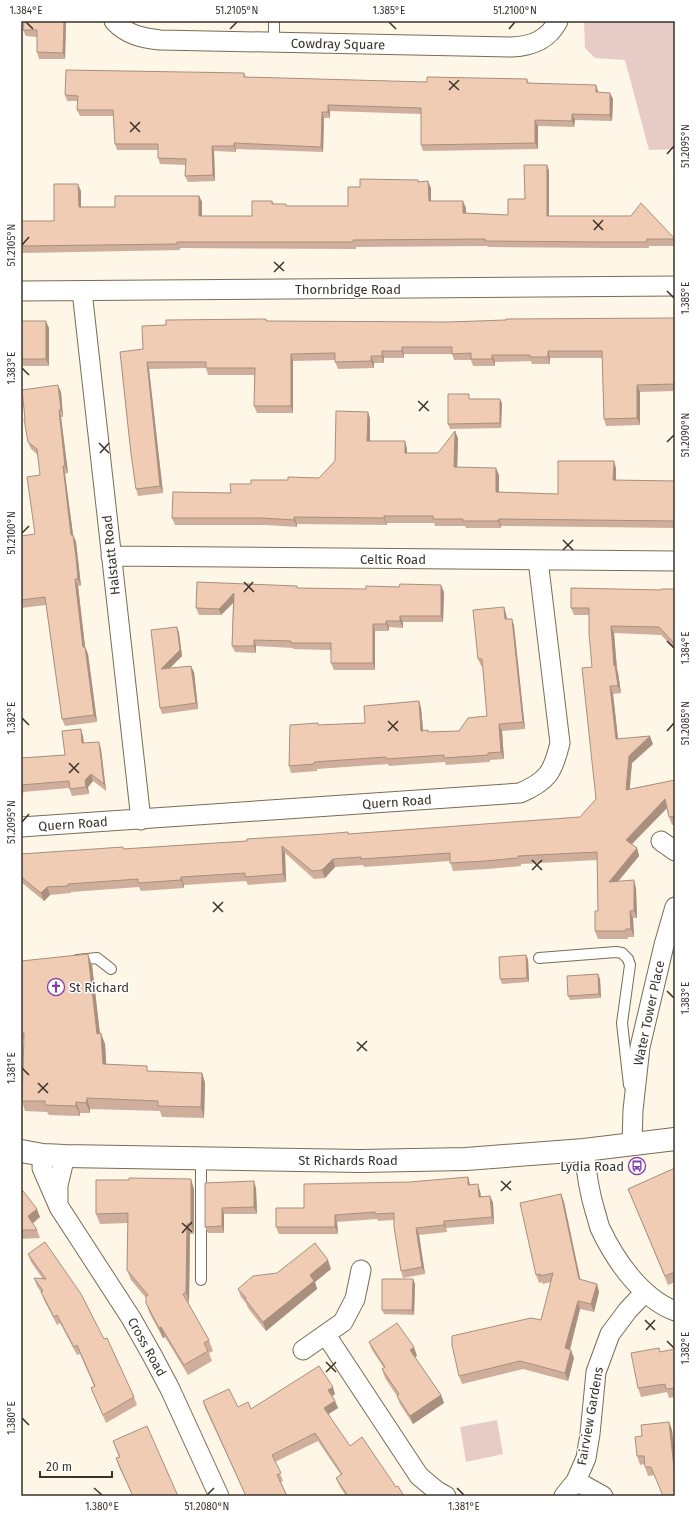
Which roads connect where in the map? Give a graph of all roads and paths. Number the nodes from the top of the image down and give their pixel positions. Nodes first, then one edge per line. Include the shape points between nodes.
1 (114, 21) edge
2 (274, 21) edge
3 (558, 21) edge
4 (274, 43) junction
5 (675, 286) edge
6 (21, 291) edge
7 (82, 291) junction
8 (111, 556) junction
9 (538, 560) junction
10 (675, 561) edge
11 (141, 820) junction
12 (21, 828) edge
13 (675, 908) edge
14 (539, 958) dead end
15 (66, 961) edge
16 (111, 968) dead end
17 (633, 1110) junction
18 (675, 1140) edge
19 (632, 1145) junction
20 (584, 1150) junction
21 (21, 1152) edge
22 (43, 1156) junction
23 (65, 1156) junction
24 (201, 1159) junction
25 (59, 1207) junction
26 (361, 1270) dead end
27 (201, 1280) dead end
28 (645, 1292) junction
29 (675, 1311) edge
30 (326, 1335) junction
31 (303, 1350) dead end
32 (576, 1481) junction
33 (219, 1496) edge
34 (446, 1496) edge
35 (564, 1496) edge
36 (603, 1496) edge

1 - 4 street, Cowdray Square via 127,33 143,38
2 - 4 lane
3 - 4 street, Cowdray Square via 555,28 543,38 528,46 512,48
5 - 7 street, Thornbridge Road
6 - 7 street, Thornbridge Road
7 - 8 street, Halstatt Road
8 - 9 street, Celtic Road
8 - 11 street, Halstatt Road
9 - 10 street, Celtic Road
9 - 11 street, Quern Road via 560,743 556,761 548,776 535,787 520,793
11 - 12 street, Quern Road
13 - 17 street, Water Tower Place via 640,1047
14 - 17 lane via 616,952 628,958 630,965 622,1023
15 - 16 lane via 97,958
17 - 19 street, Water Tower Place
18 - 19 street, St Richards Road
19 - 20 street, St Richards Road
20 - 24 street, St Richards Road via 466,1159
20 - 28 street via 588,1188 600,1228 623,1268
21 - 22 street, St Richards Road
22 - 23 street, St Richards Road
22 - 25 street, Cross Road via 42,1168
23 - 24 street, St Richards Road
23 - 25 street via 58,1185
24 - 27 lane
25 - 33 street, Cross Road via 152,1354
26 - 30 street via 355,1299 344,1322
28 - 29 street via 666,1308
28 - 32 street, Fairview Gardens via 610,1334 596,1372 586,1458
30 - 31 street
30 - 34 street via 419,1476
32 - 35 street, Fairview Gardens
32 - 36 street, Fairview Gardens

